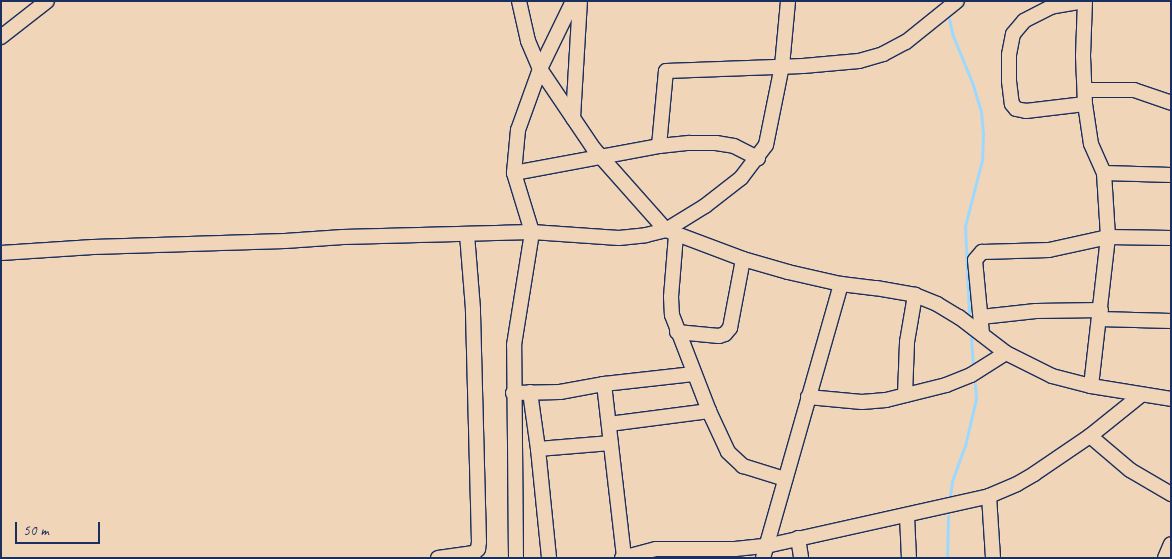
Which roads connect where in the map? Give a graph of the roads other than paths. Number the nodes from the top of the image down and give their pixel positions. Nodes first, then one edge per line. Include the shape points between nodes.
1 (47, 1) edge
2 (519, 1) edge
3 (573, 1) edge
4 (580, 1) edge
5 (788, 1) edge
6 (957, 1) edge
7 (1084, 1) edge
8 (1, 37) edge
9 (782, 66) junction
10 (540, 69) junction
11 (1085, 97) junction
12 (1171, 103) edge
13 (573, 118) junction
14 (659, 146) junction
15 (604, 158) junction
16 (758, 158) junction
17 (514, 173) junction
18 (1104, 173) junction
19 (1171, 175) edge
20 (532, 232) junction
21 (671, 232) junction
22 (467, 234) junction
23 (1108, 237) junction
24 (1171, 238) edge
25 (1, 253) edge
26 (743, 259) junction
27 (841, 284) junction
28 (915, 295) junction
29 (1100, 314) junction
30 (980, 317) junction
31 (1171, 321) edge
32 (678, 332) junction
33 (982, 334) junction
34 (1006, 353) junction
35 (693, 374) junction
36 (604, 384) junction
37 (1091, 386) junction
38 (530, 392) junction
39 (513, 393) junction
40 (906, 395) junction
41 (1141, 395) junction
42 (808, 397) junction
43 (1171, 399) edge
44 (709, 411) junction
45 (609, 424) junction
46 (1090, 436) junction
47 (611, 442) junction
48 (538, 448) junction
49 (785, 479) junction
50 (1171, 494) edge
51 (989, 496) junction
52 (907, 516) junction
53 (798, 538) junction
54 (1171, 544) edge
55 (764, 552) edge
56 (438, 558) edge
57 (516, 558) edge
58 (549, 558) edge
59 (623, 558) edge
60 (801, 558) edge
61 (909, 558) edge
62 (993, 558) edge
63 (1165, 558) edge

1 - 8 street
2 - 10 street via 528,41
3 - 10 street
4 - 13 street
5 - 9 street
6 - 9 street via 906,42 883,54 858,61
7 - 11 street
7 - 11 street via 1051,7 1024,21 1013,34 1009,72 1012,104 1016,109 1026,111
9 - 14 street via 666,71
9 - 16 street via 771,130
10 - 13 street
10 - 17 street via 518,130
11 - 12 street via 1134,90
11 - 18 street via 1091,144
13 - 15 street via 589,143
14 - 15 street
14 - 16 street via 716,143 734,146
15 - 17 street
15 - 21 street
16 - 21 street via 741,178
17 - 20 street
18 - 19 street
18 - 23 street
20 - 21 street via 619,238
20 - 22 street
20 - 39 street via 514,345
21 - 26 street
21 - 32 street via 672,315
22 - 25 street
22 - 56 street via 473,309 479,542 474,553
23 - 24 street
23 - 29 street
23 - 30 street via 1048,250 982,252 975,260
26 - 27 street
26 - 32 street via 730,328 725,334
27 - 28 street
27 - 42 street
28 - 33 street via 937,304
28 - 40 street via 907,342
29 - 30 street via 1036,311
29 - 31 street
29 - 37 street
30 - 33 street
32 - 35 street
33 - 34 street
34 - 37 street via 1052,376
34 - 40 street via 972,375 946,386
35 - 36 street
35 - 44 street
36 - 38 street via 560,392
36 - 45 street
37 - 41 street
38 - 39 street
38 - 48 street
39 - 57 street
40 - 42 street via 862,402
41 - 43 street
41 - 46 street
42 - 49 street
44 - 45 street
44 - 49 street via 728,452 742,466
45 - 47 street
46 - 50 street via 1130,470
46 - 51 street via 1017,484
47 - 48 street
47 - 59 street
48 - 58 street
49 - 55 street
51 - 52 street
51 - 62 street
52 - 53 street
52 - 61 street
53 - 55 street
53 - 60 street
54 - 63 street
55 - 59 street via 656,549

